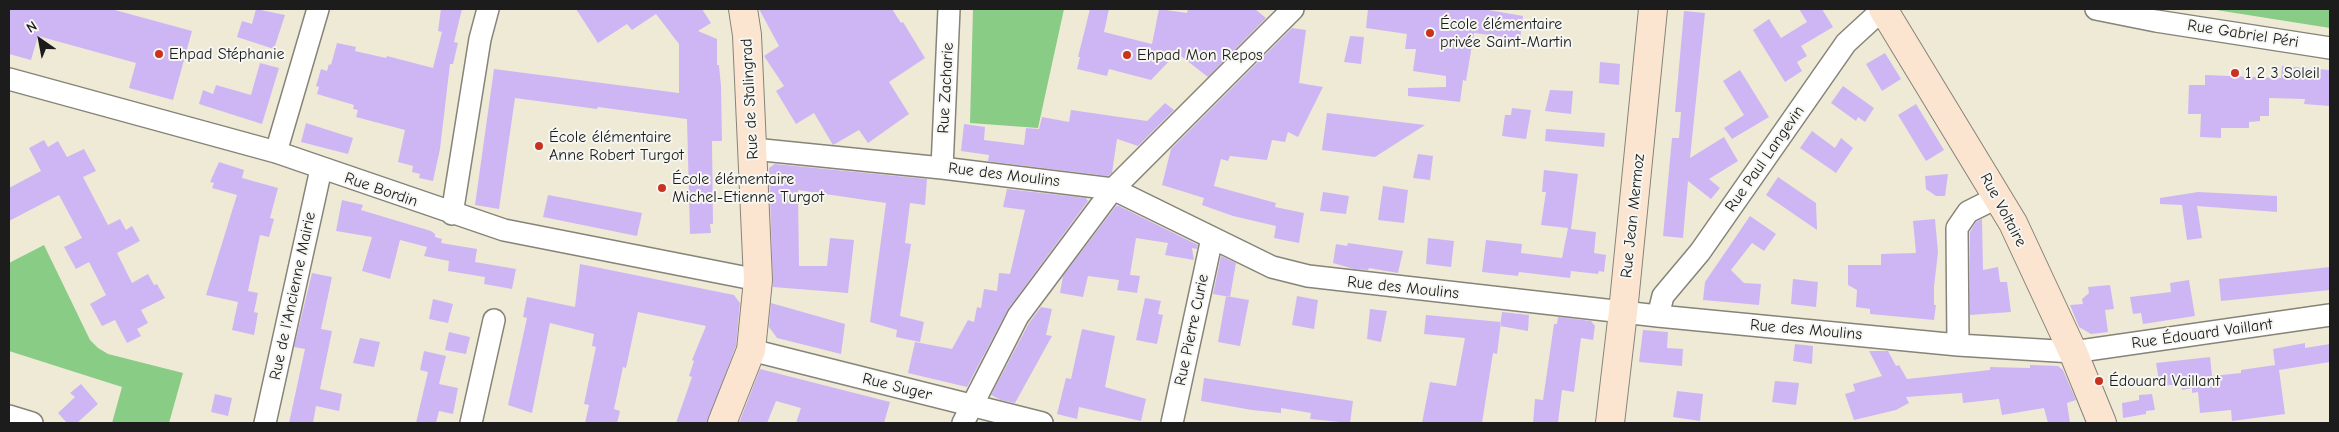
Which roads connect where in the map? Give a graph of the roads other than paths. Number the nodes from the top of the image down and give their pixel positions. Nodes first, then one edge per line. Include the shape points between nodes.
1 (318, 9) edge
2 (488, 9) edge
3 (743, 9) edge
4 (949, 9) edge
5 (1293, 9) edge
6 (1653, 9) edge
7 (1883, 9) edge
8 (2096, 9) edge
9 (2330, 48) edge
10 (9, 79) edge
11 (753, 149) junction
12 (276, 152) junction
13 (942, 168) junction
14 (321, 169) junction
15 (1113, 189) junction
16 (1998, 197) junction
17 (452, 214) junction
18 (1212, 238) junction
19 (758, 280) junction
20 (1623, 312) junction
21 (2330, 315) edge
22 (1658, 316) junction
23 (494, 320) dead end
24 (1958, 345) junction
25 (751, 350) junction
26 (2073, 352) junction
27 (967, 414) edge
28 (9, 416) edge
29 (32, 423) edge
30 (265, 423) edge
31 (471, 423) edge
32 (722, 423) edge
33 (1042, 423) edge
34 (1174, 423) edge
35 (1610, 423) edge
36 (2102, 423) edge

1 - 12 street
2 - 17 street via 480,38
3 - 11 main road, Rue de Stalingrad
4 - 13 street, Rue Zacharie
5 - 15 street
6 - 20 main road, Rue Jean Mermoz
7 - 16 main road, Rue Voltaire
7 - 22 street, Rue Paul Langevin via 1846,43 1700,252 1663,296
8 - 9 street, Rue Gabriel Péri
10 - 12 street, Rue Bordin
11 - 13 street, Rue des Moulins
11 - 19 main road, Rue de Stalingrad
12 - 14 street, Rue Bordin
13 - 15 street, Rue des Moulins
14 - 17 street, Rue Bordin
14 - 30 street, Rue de l'Ancienne Mairie
15 - 18 street, Rue des Moulins
15 - 27 street via 1018,316
16 - 24 street via 1968,212 1957,228
16 - 26 main road, Rue Voltaire
17 - 19 street, Rue Bordin via 530,237
18 - 20 street, Rue des Moulins via 1272,267 1308,276
18 - 34 street, Rue Pierre Curie
19 - 25 main road, Rue de Stalingrad
20 - 22 street, Rue des Moulins
20 - 35 main road, Rue Jean Mermoz
21 - 26 street, Rue Édouard Vaillant
22 - 24 street, Rue des Moulins
23 - 31 street
24 - 26 street, Rue des Moulins
25 - 27 street, Rue Suger
25 - 32 main road, Rue de Stalingrad
26 - 36 main road, Rue Voltaire
27 - 33 street, Rue Suger
28 - 29 street

